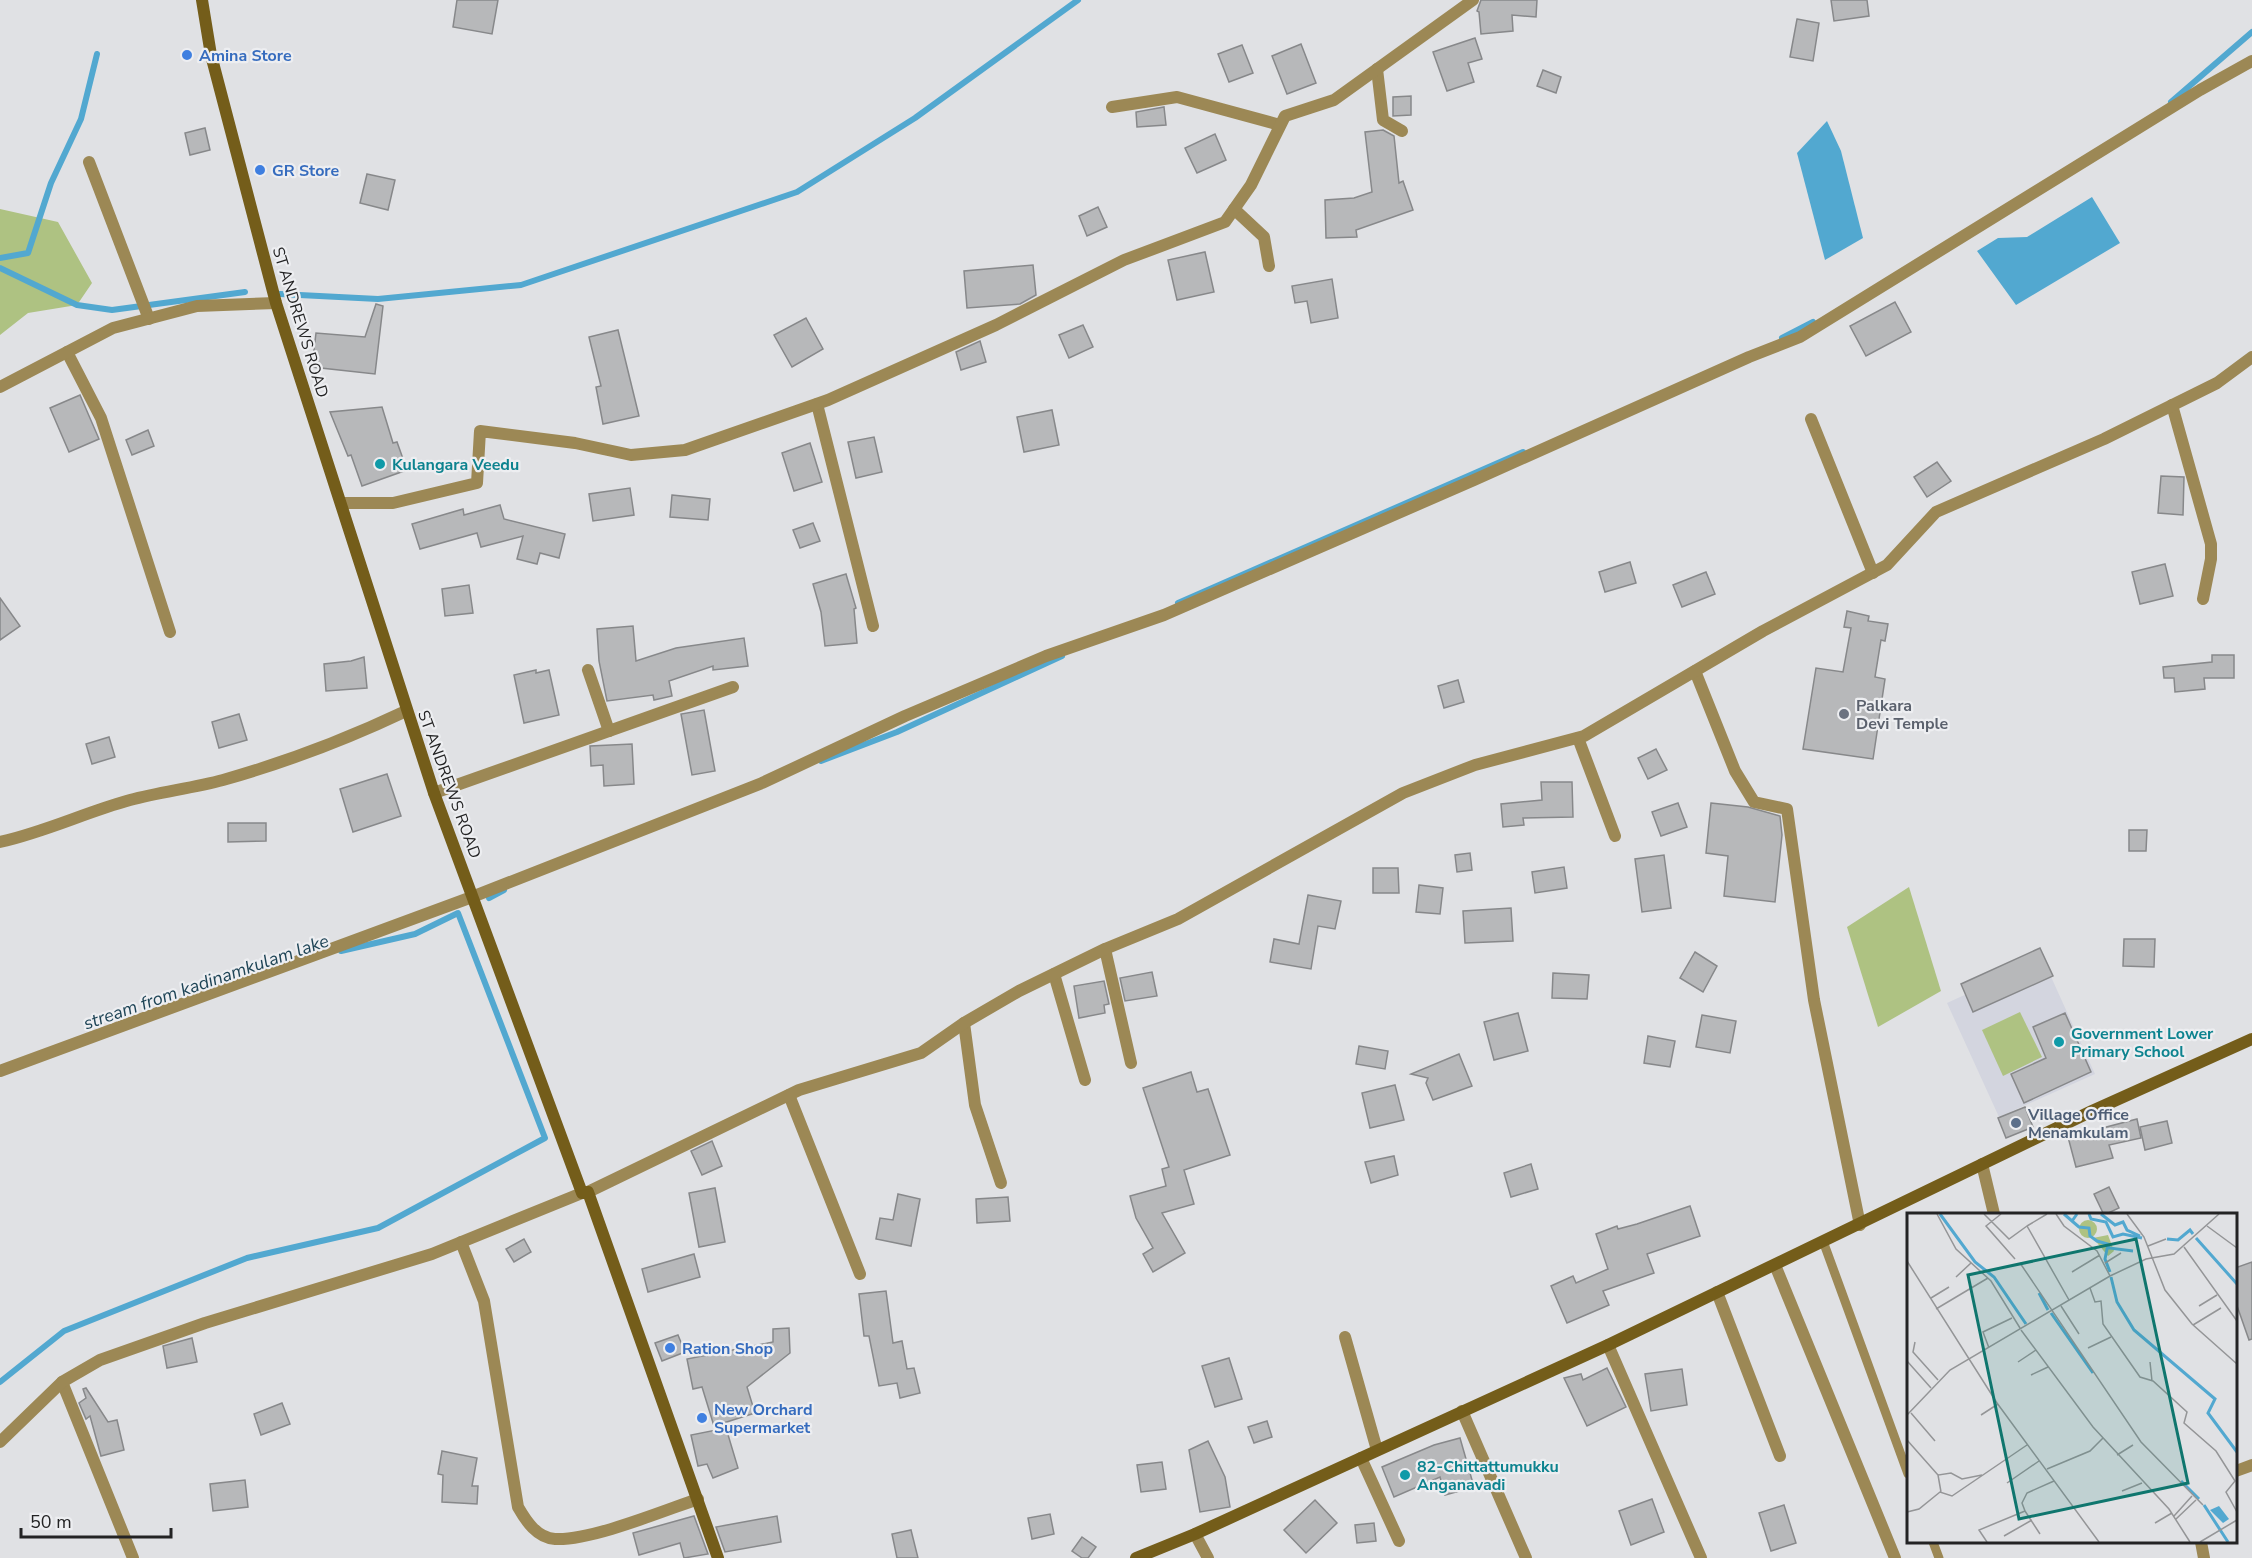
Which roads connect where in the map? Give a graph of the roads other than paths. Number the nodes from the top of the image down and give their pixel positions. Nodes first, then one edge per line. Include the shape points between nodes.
1 (202, 0) edge
2 (1473, 0) edge
3 (2252, 62) edge
4 (1377, 69) junction
5 (1112, 107) dead end
6 (1280, 125) junction
7 (1402, 131) dead end
8 (89, 162) dead end
9 (1234, 209) junction
10 (1269, 266) dead end
11 (276, 303) junction
12 (149, 319) junction
13 (67, 352) junction
14 (2252, 357) edge
15 (0, 387) edge
16 (817, 404) junction
17 (2172, 405) junction
18 (1811, 418) dead end
19 (341, 503) junction
20 (1873, 573) junction
21 (2203, 599) dead end
22 (873, 627) dead end
23 (170, 632) dead end
24 (588, 670) dead end
25 (1695, 671) junction
26 (733, 687) dead end
27 (406, 711) junction
28 (609, 731) junction
29 (1578, 738) junction
30 (434, 793) junction
31 (1615, 836) dead end
32 (0, 842) edge
33 (472, 897) junction
34 (1105, 949) junction
35 (1054, 974) junction
36 (964, 1023) junction
37 (2252, 1040) edge
38 (1131, 1063) dead end
39 (0, 1071) edge
40 (1085, 1080) dead end
41 (789, 1095) junction
42 (1982, 1164) junction
43 (1000, 1183) dead end
44 (585, 1192) junction
45 (1994, 1213) edge
46 (1860, 1225) junction
47 (1823, 1241) junction
48 (461, 1242) junction
49 (1775, 1264) junction
50 (860, 1274) dead end
51 (1717, 1292) junction
52 (1345, 1337) dead end
53 (1608, 1345) junction
54 (62, 1382) junction
55 (1462, 1411) junction
56 (0, 1442) edge
57 (1377, 1450) junction
58 (1780, 1456) dead end
59 (1361, 1458) junction
60 (2252, 1465) edge
61 (2237, 1470) edge
62 (1907, 1471) edge
63 (699, 1500) junction
64 (1195, 1534) junction
65 (1399, 1541) dead end
66 (1933, 1543) edge
67 (2201, 1543) edge
68 (133, 1558) edge
69 (718, 1558) edge
70 (1136, 1558) edge
71 (1208, 1558) edge
72 (1526, 1558) edge
73 (1701, 1558) edge
74 (1895, 1558) edge
75 (1939, 1558) edge
76 (2204, 1558) edge

1 - 11 main road, ST ANDREWS ROAD via 211,55
2 - 4 street
3 - 33 street via 2200,90 1800,337 1164,615 1046,656 762,783
4 - 6 street via 1334,100 1285,116
4 - 7 street via 1383,120
5 - 6 street via 1177,97
6 - 9 street via 1251,185
8 - 12 street
9 - 10 street via 1264,237
9 - 16 street via 1225,222 1124,260 996,325
11 - 12 street via 196,306
11 - 19 main road, ST ANDREWS ROAD
12 - 13 street via 113,328
13 - 15 street
13 - 23 street via 101,418
14 - 17 street via 2217,383
16 - 19 street via 685,450 631,455 575,443 480,431 477,483 393,503
16 - 22 street
17 - 20 street via 1936,512 1887,566
17 - 21 street via 2211,544
18 - 20 street
19 - 27 main road, ST ANDREWS ROAD
20 - 25 street
24 - 28 street
25 - 29 street
25 - 46 street via 1735,771 1754,802 1787,809 1815,1000
26 - 28 street
27 - 30 main road, ST ANDREWS ROAD
27 - 32 street via 355,736 290,759 222,780 129,801
28 - 30 street
29 - 31 street
29 - 34 street via 1475,765 1403,793 1178,919
30 - 33 main road, ST ANDREWS ROAD
33 - 39 street
33 - 44 main road, ST ANDREWS ROAD
34 - 35 street
34 - 38 street
35 - 36 street
35 - 40 street
36 - 41 street via 921,1053
36 - 43 street via 975,1105
37 - 42 main road
41 - 44 street
41 - 50 street
42 - 45 street
42 - 46 main road
44 - 48 street
44 - 63 main road, ST ANDREWS ROAD
46 - 47 main road
47 - 49 main road
47 - 62 lane
48 - 54 street via 184,1330 100,1360
48 - 63 street via 483,1300 518,1507 530,1527 553,1539 581,1536
49 - 51 main road
49 - 74 street
51 - 53 main road
51 - 58 street
52 - 57 street
53 - 55 main road
53 - 73 street
54 - 56 street
54 - 68 street
55 - 57 main road
55 - 72 street
57 - 59 main road
59 - 64 main road
59 - 65 street
60 - 61 street
63 - 69 main road, ST ANDREWS ROAD
64 - 70 main road
64 - 71 street
66 - 75 lane
67 - 76 street

